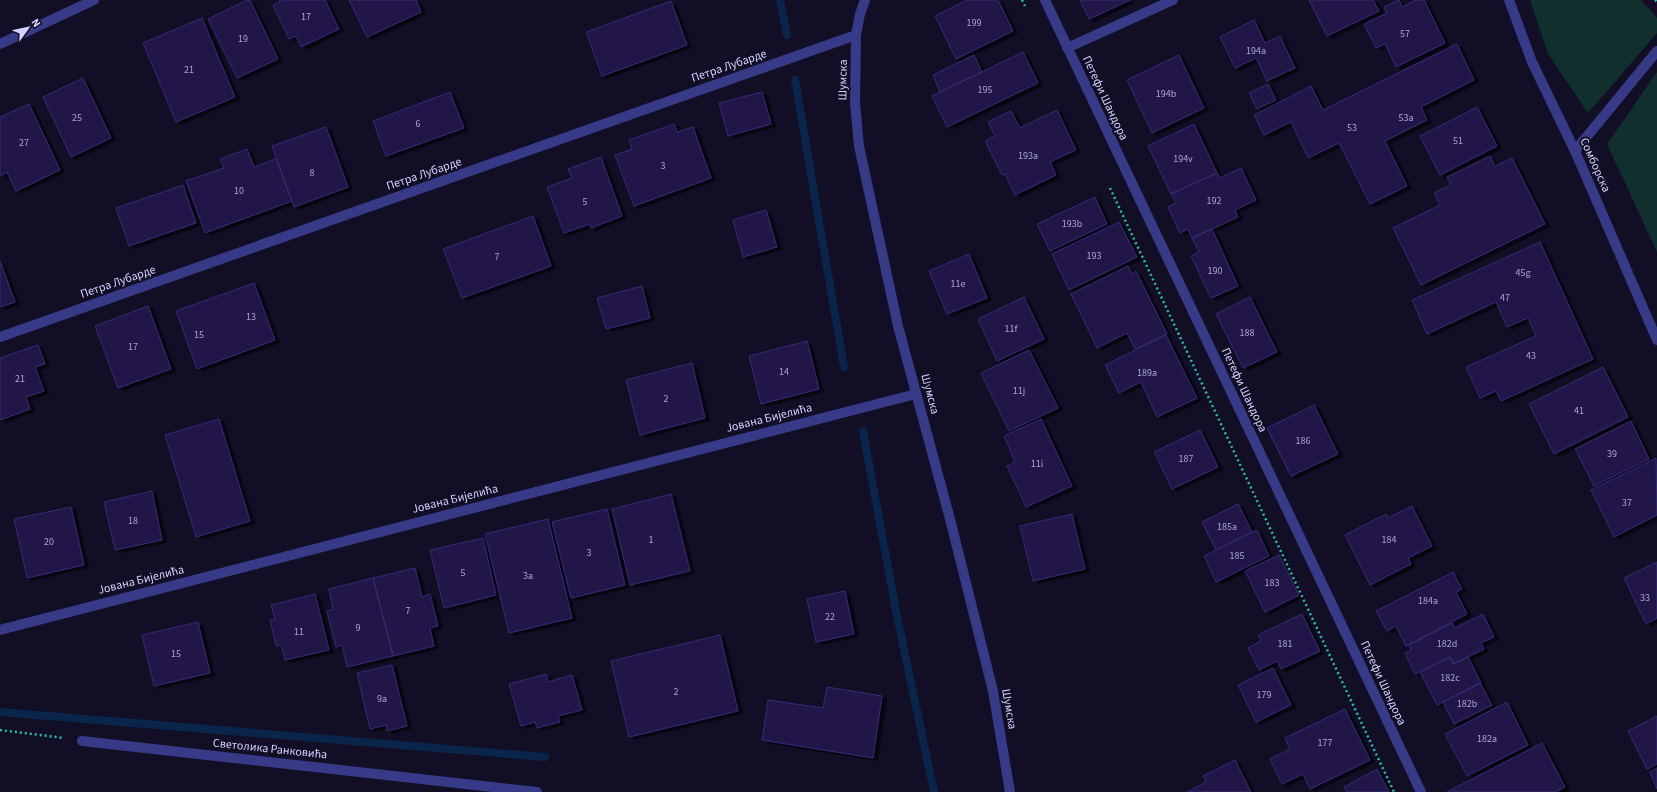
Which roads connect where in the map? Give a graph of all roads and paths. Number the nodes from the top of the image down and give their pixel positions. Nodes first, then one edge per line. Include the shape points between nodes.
1 (94, 0) edge
2 (865, 0) edge
3 (1022, 0) edge
4 (1045, 0) edge
5 (1173, 0) edge
6 (1509, 0) edge
7 (1655, 0) edge
8 (1657, 2) edge
9 (1026, 7) dead end
10 (856, 35) junction
11 (0, 44) edge
12 (1067, 48) junction
13 (1657, 51) edge
14 (1575, 151) junction
15 (1110, 187) dead end
16 (0, 337) edge
17 (1657, 340) edge
18 (916, 394) junction
19 (0, 630) edge
20 (0, 730) edge
21 (82, 741) joint
22 (537, 792) edge
23 (1010, 792) edge
24 (1394, 792) edge
25 (1421, 792) edge

1 - 11 street
2 - 10 street, Шумска
3 - 9 path
4 - 12 street, Петефи Шандора
5 - 12 street
6 - 14 street, Сомборска via 1532,62
7 - 8 path
10 - 16 street, Петра Лубарде
10 - 18 street, Шумска via 855,103 859,146 898,326
12 - 25 street, Петефи Шандора
13 - 14 street
14 - 17 street, Сомборска
15 - 24 path
18 - 19 street, Јована Бијелића
18 - 23 street, Шумска via 993,691
20 - 21 path
21 - 22 street, Светолика Ранковића

